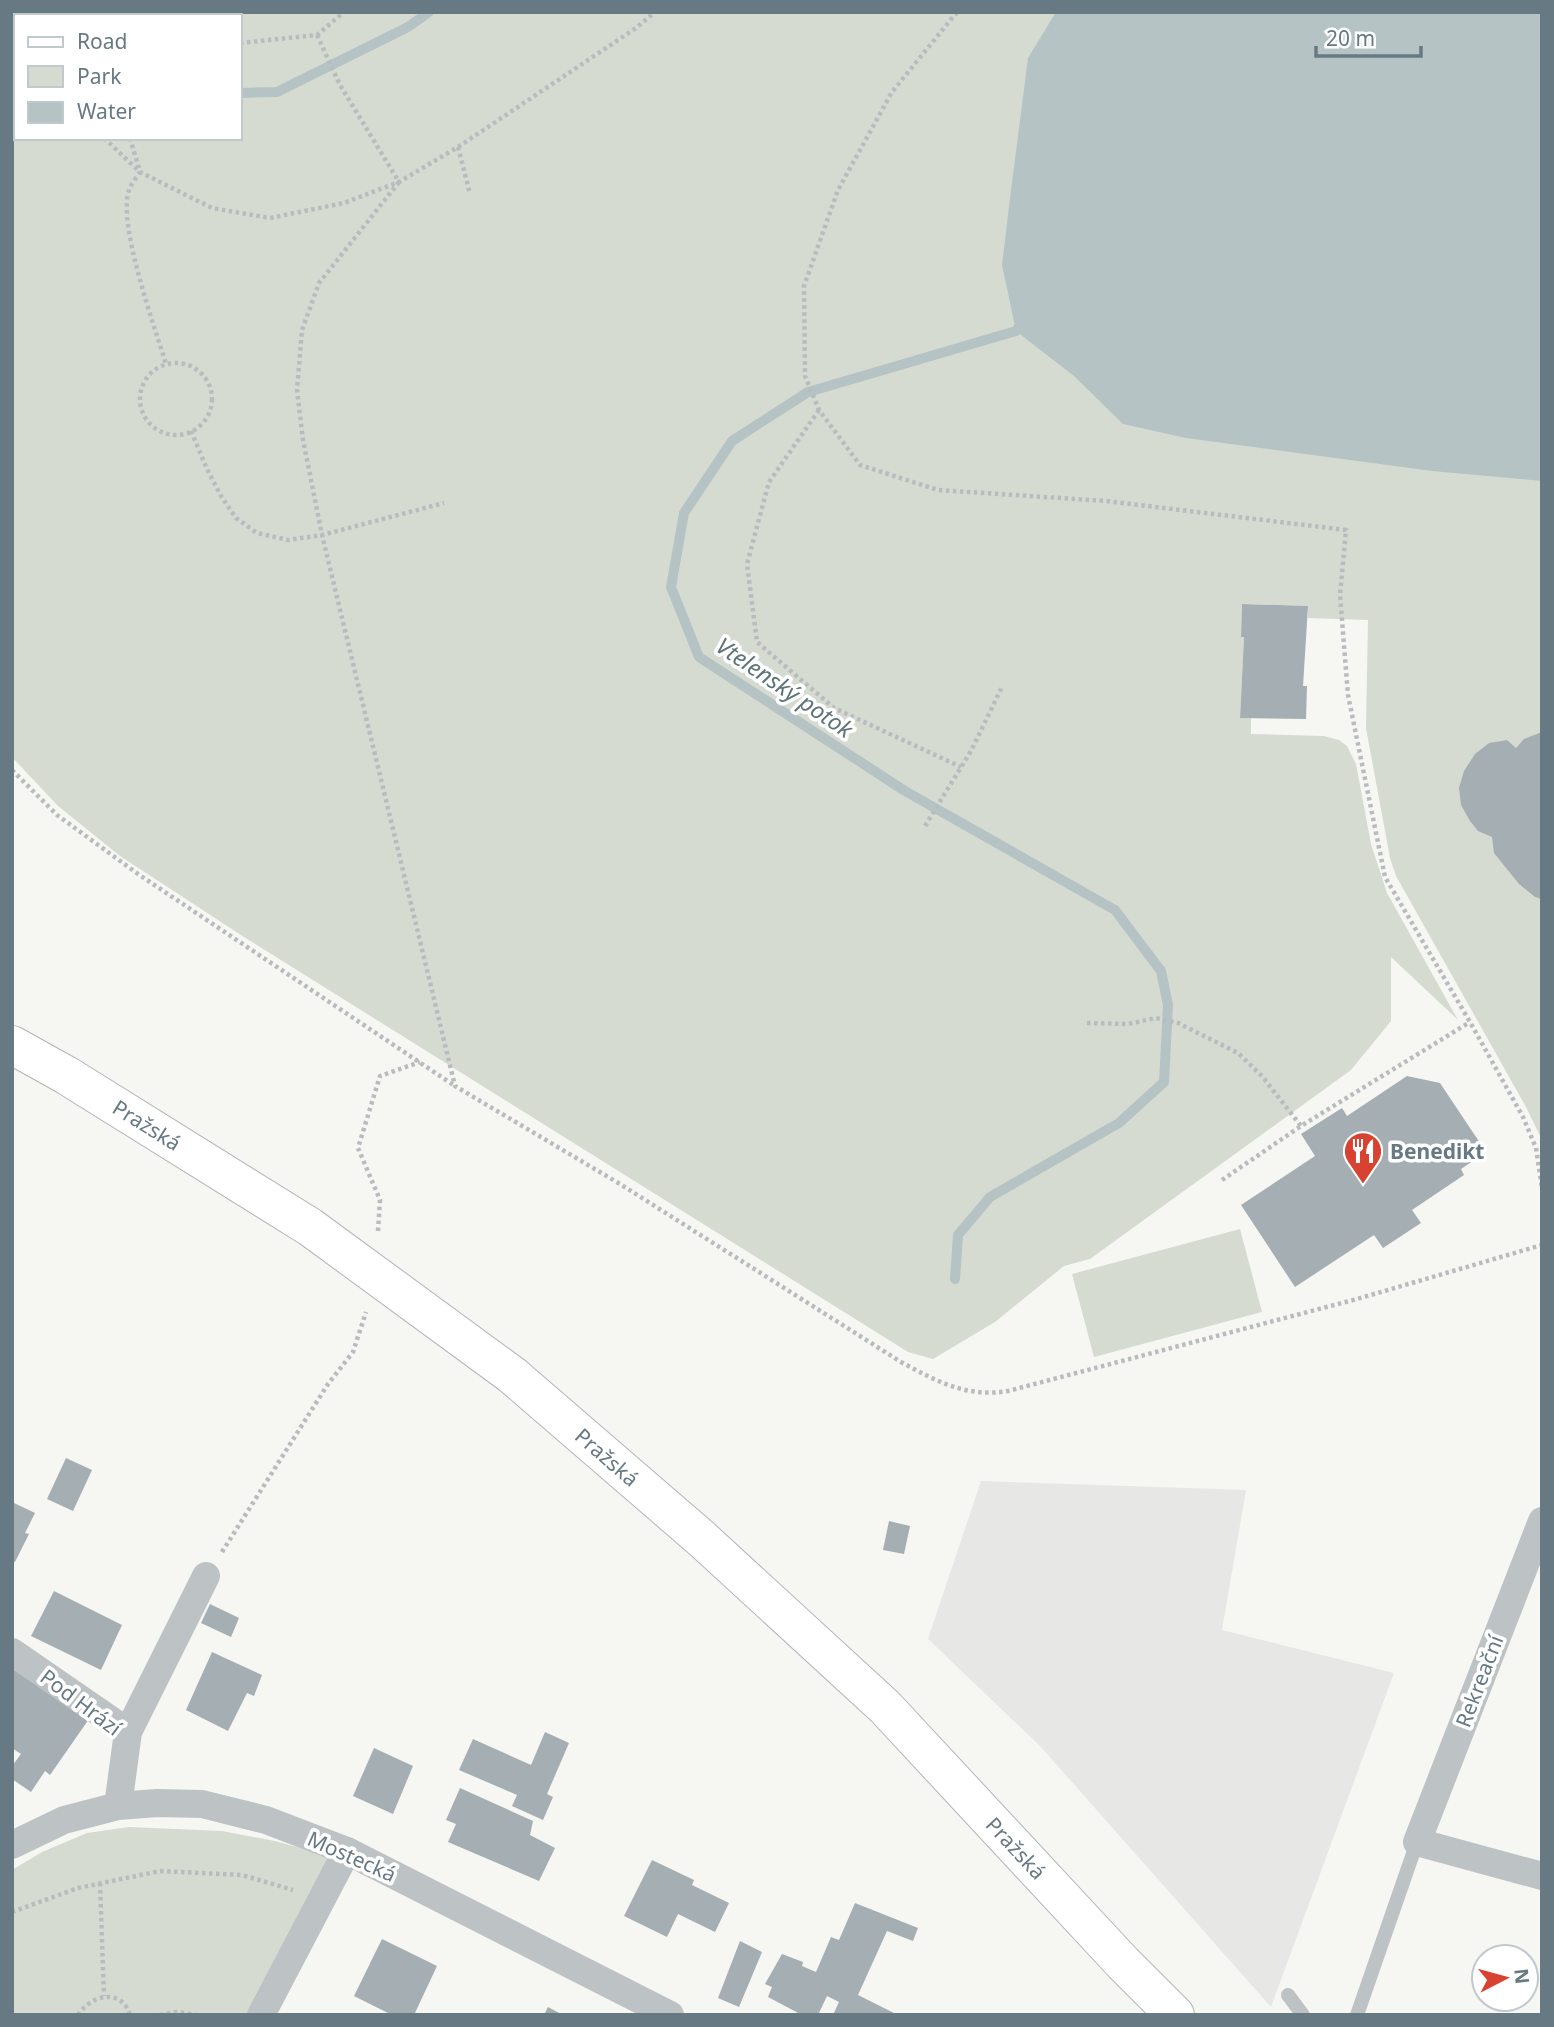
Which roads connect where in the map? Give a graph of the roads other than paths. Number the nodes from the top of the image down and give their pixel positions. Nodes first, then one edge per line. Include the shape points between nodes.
1 (12, 1045) edge
2 (1542, 1521) edge
3 (206, 1576) road end
4 (12, 1652) edge
5 (128, 1732) junction
6 (118, 1806) junction
7 (1417, 1842) junction
8 (12, 1845) edge
9 (347, 1851) junction
10 (1542, 1876) edge
11 (1123, 1964) junction
12 (1288, 1995) dead end
13 (261, 2015) edge
14 (670, 2015) edge
15 (1162, 2015) edge
16 (1175, 2015) edge
17 (1303, 2015) edge
18 (1357, 2015) edge

1 - 11 main road, Pražská via 310,1227 512,1375 885,1707
2 - 7 street, Rekreační
3 - 5 street
4 - 5 street, Pod Hrází
5 - 6 street, Pod Hrází
6 - 8 street, Mostecká via 64,1820
6 - 9 street, Mostecká via 202,1804 266,1820
7 - 10 street
7 - 18 lane
9 - 13 street
9 - 14 street, Mostecká
11 - 15 main road, Pražská
11 - 16 main road, Pražská
12 - 17 lane

